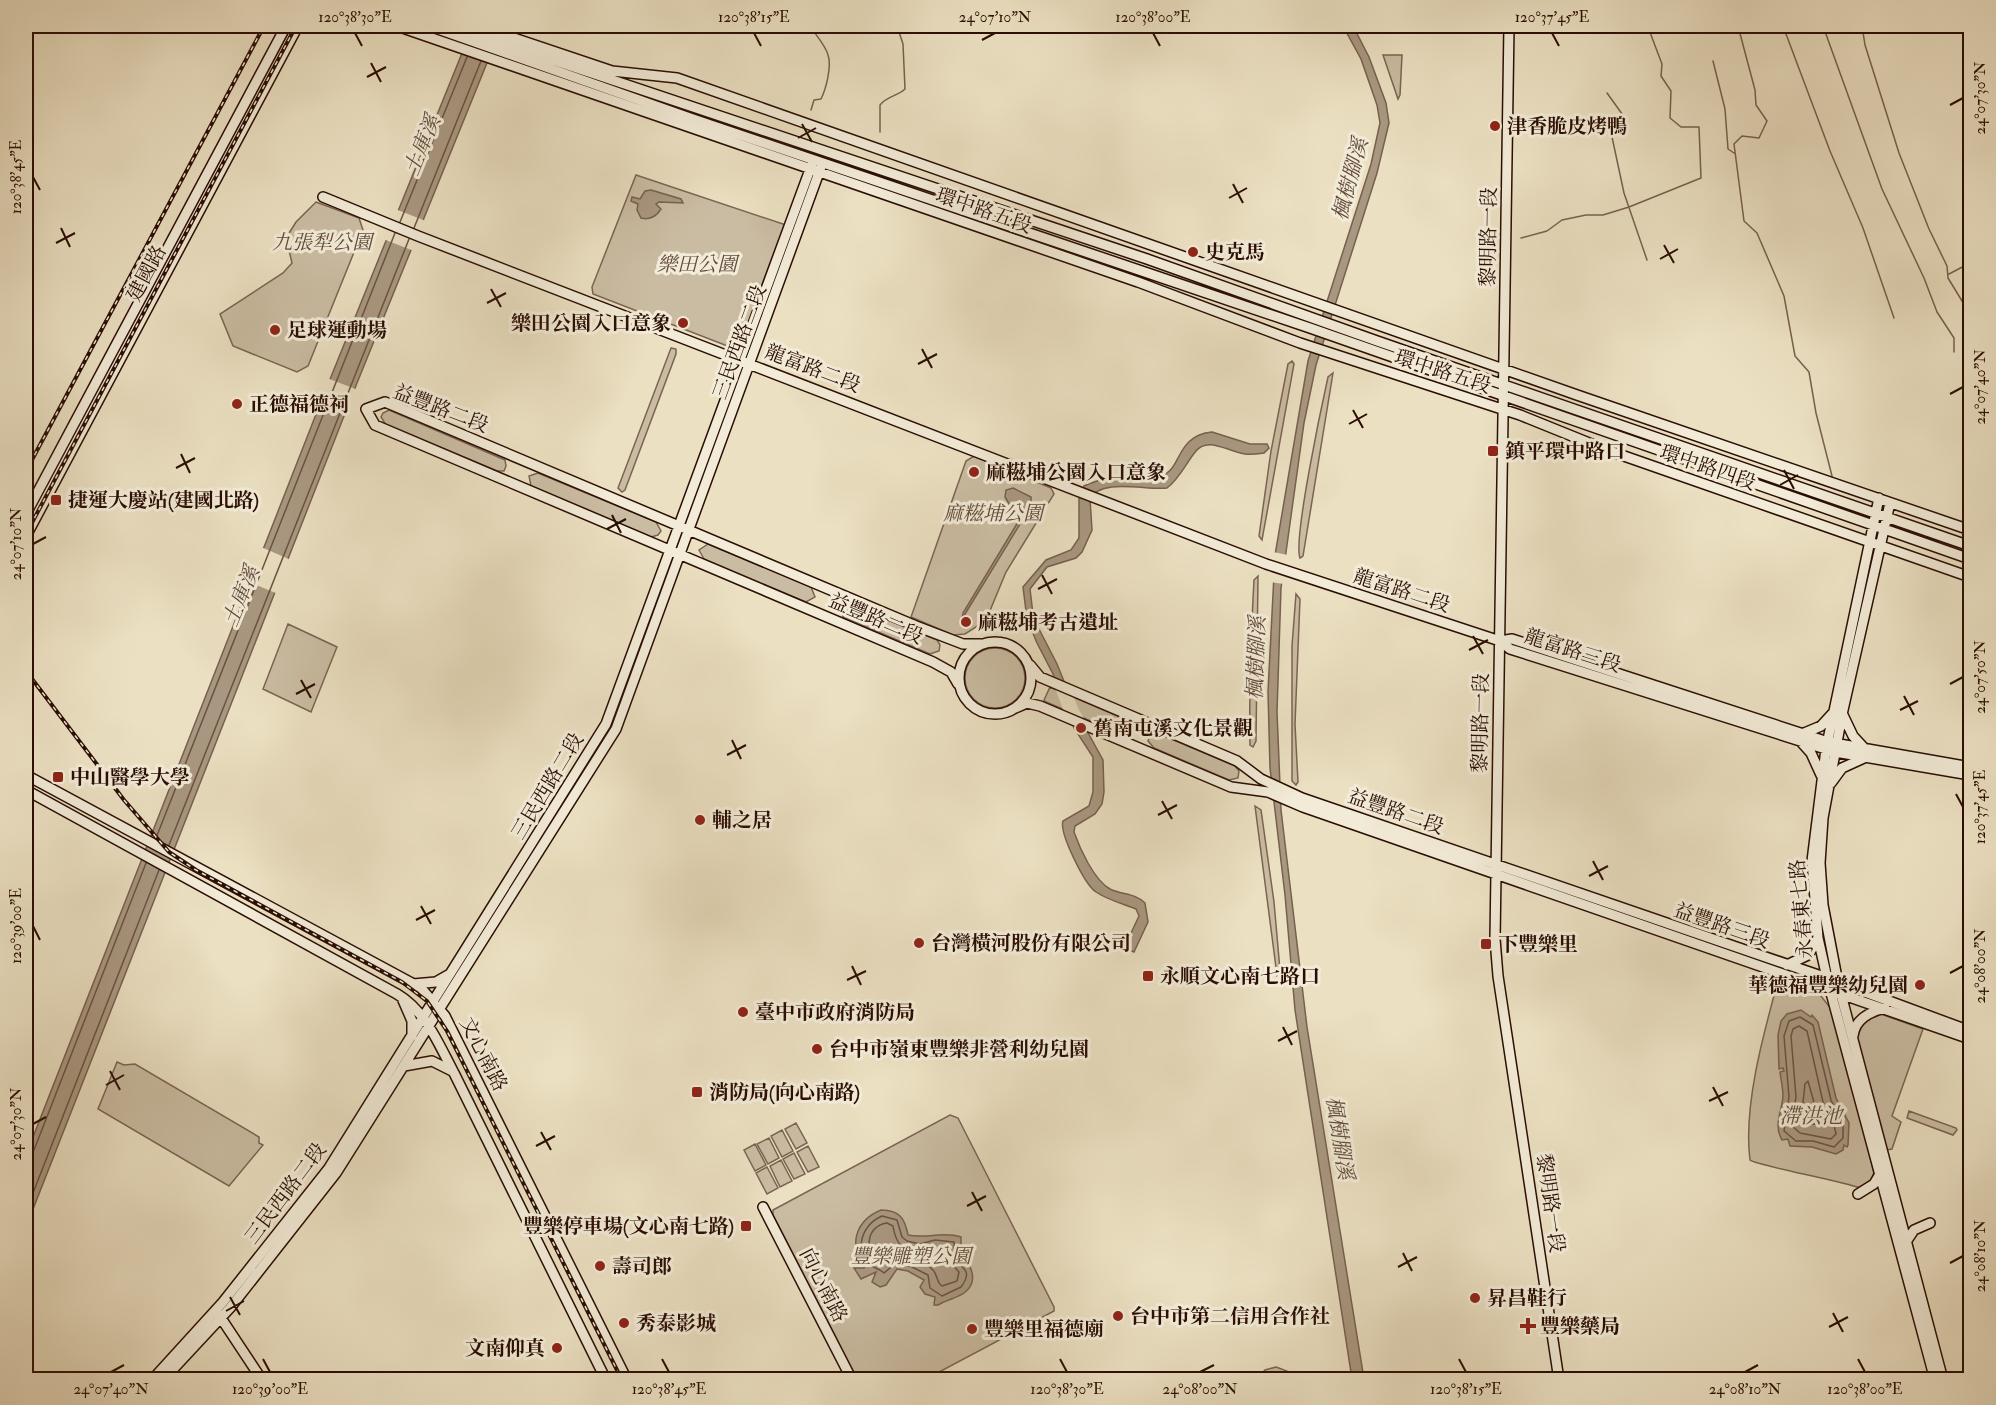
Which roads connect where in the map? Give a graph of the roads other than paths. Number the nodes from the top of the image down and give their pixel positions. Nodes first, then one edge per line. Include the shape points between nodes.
1 (286, 26) edge
2 (298, 26) edge
3 (397, 26) edge
4 (429, 26) edge
5 (451, 26) edge
6 (478, 26) edge
7 (1509, 26) edge
8 (824, 131) junction
9 (834, 134) junction
10 (822, 149) junction
11 (817, 166) junction
12 (322, 197) dead end
13 (741, 359) junction
14 (751, 363) junction
15 (1504, 368) junction
16 (1504, 384) junction
17 (1503, 396) junction
18 (1503, 410) junction
19 (1879, 498) junction
20 (1890, 503) junction
21 (26, 514) edge
22 (1875, 514) junction
23 (1886, 518) junction
24 (1877, 527) junction
25 (684, 529) junction
26 (1971, 530) edge
27 (26, 536) edge
28 (1874, 543) junction
29 (1971, 546) edge
30 (675, 554) junction
31 (1971, 559) edge
32 (1971, 577) edge
33 (1500, 640) junction
34 (980, 644) junction
35 (1030, 665) junction
36 (958, 684) junction
37 (1011, 710) junction
38 (1839, 710) junction
39 (1801, 737) junction
40 (1831, 747) junction
41 (1866, 754) junction
42 (1971, 767) edge
43 (26, 775) edge
44 (1821, 775) junction
45 (1971, 775) edge
46 (1267, 787) junction
47 (1829, 788) junction
48 (26, 790) edge
49 (1496, 870) junction
50 (1818, 938) junction
51 (1787, 965) junction
52 (453, 973) junction
53 (1827, 978) junction
54 (413, 984) junction
55 (1834, 986) junction
56 (1840, 993) junction
57 (401, 996) junction
58 (438, 1005) junction
59 (1885, 1008) junction
60 (427, 1022) junction
61 (1971, 1031) edge
62 (412, 1037) junction
63 (1853, 1039) junction
64 (1971, 1039) edge
65 (404, 1066) junction
66 (454, 1073) junction
67 (1880, 1174) junction
68 (1858, 1194) dead end
69 (763, 1207) dead end
70 (1930, 1223) dead end
71 (1906, 1242) junction
72 (218, 1314) junction
73 (1931, 1367) junction
74 (152, 1380) edge
75 (163, 1380) edge
76 (262, 1380) edge
77 (606, 1380) edge
78 (627, 1380) edge
79 (852, 1380) edge
80 (1559, 1380) edge
81 (1927, 1380) edge
82 (1935, 1380) edge
83 (1944, 1380) edge

1 - 21 street, 建國路
2 - 27 street, 建國路
3 - 11 street, 環中路五段 via 609,101
4 - 11 street, 環中路五段
5 - 10 street, 環中路五段
6 - 8 street, 環中路五段 via 612,71 677,78
7 - 15 street, 黎明路一段
8 - 9 street, 環中路五段
8 - 10 street, 三民西路二段
9 - 10 street, 三民西路二段
9 - 15 street, 環中路五段
10 - 11 street, 三民西路二段
10 - 16 street, 環中路五段
11 - 13 street, 三民西路二段
11 - 14 street, 三民西路二段
11 - 17 street, 環中路五段 via 1310,328
11 - 18 street, 環中路五段 via 1304,344
12 - 13 street, 龍富路二段
13 - 14 street, 龍富路二段
13 - 25 street, 三民西路二段
14 - 25 street, 三民西路二段
14 - 33 street, 龍富路二段 via 1266,564
15 - 16 street, 黎明路一段
15 - 19 street, 環中路四段
16 - 17 street, 黎明路一段
16 - 22 street, 環中路四段
17 - 18 street, 黎明路一段
17 - 24 street, 環中路四段
18 - 28 street, 環中路四段
18 - 33 street, 黎明路一段
19 - 20 street, 環中路四段
19 - 22 street, 永春東七路
20 - 23 street, 永春東七路
20 - 26 street, 環中路四段
22 - 23 street, 環中路四段
22 - 24 street, 永春東七路
23 - 24 street, 永春東七路
23 - 29 street, 環中路四段
24 - 28 street, 永春東七路
24 - 31 street, 環中路四段
25 - 30 street, 三民西路二段
25 - 30 street, 益豐路二段 via 385,402 366,409 375,425
25 - 34 street, 益豐路二段 via 943,637 963,644
28 - 32 street, 環中路四段
28 - 38 street, 永春東七路
30 - 36 street, 益豐路二段 via 933,662 951,672
30 - 52 street, 三民西路二段 via 606,724
30 - 58 street, 三民西路二段 via 616,729
33 - 39 street, 龍富路三段 via 1510,649
33 - 49 street, 黎明路一段
34 - 35 street, 益豐路二段 via 1007,643 1020,651
34 - 36 street via 960,668
35 - 37 street via 1032,683
35 - 46 street, 益豐路二段 via 1035,674 1050,681 1237,761
36 - 37 street, 益豐路二段 via 966,700 978,710 995,714
37 - 46 street, 益豐路二段 via 1032,704 1231,787
38 - 39 street
38 - 40 street, 永春東七路
38 - 41 street
39 - 40 street, 龍富路三段
39 - 44 street
40 - 41 street, 龍富路三段
40 - 44 street, 永春東七路
40 - 47 street, 永春東七路
41 - 42 street, 龍富路三段
41 - 45 street, 龍富路三段
41 - 47 street via 1842,768
43 - 54 street, 文心南路
44 - 50 street, 永春東七路 via 1812,861
46 - 49 street, 益豐路二段
47 - 55 street, 永春東七路 via 1820,863
48 - 57 street, 文心南路
49 - 51 street, 益豐路三段
49 - 55 street, 益豐路三段
49 - 80 street, 黎明路一段 via 1498,976
50 - 51 street via 1808,955
50 - 53 street, 永春東七路
51 - 53 street, 益豐路三段
52 - 54 street via 436,982
52 - 58 street, 三民西路二段
53 - 55 street, 益豐路三段
54 - 58 street, 文心南路
55 - 56 street, 永春東七路
55 - 61 street, 益豐路三段
55 - 67 street, 永春東七路
56 - 59 street
56 - 63 street, 永春東七路
57 - 60 street, 文心南路
57 - 62 street via 412,1021
58 - 60 street, 三民西路二段
58 - 78 street, 文心南路
59 - 63 street via 1863,1017
59 - 64 street
60 - 62 street, 三民西路二段
60 - 65 street, 三民西路二段
60 - 66 street, 文心南路
62 - 72 street, 三民西路二段 via 329,1168
63 - 71 street, 永春東七路
65 - 66 street via 432,1061
65 - 72 street, 三民西路二段 via 336,1173
66 - 77 street, 文心南路
67 - 68 street via 1874,1184
67 - 73 street, 永春東七路
69 - 79 street, 向心南路
70 - 71 street via 1914,1230
71 - 83 street, 永春東七路
72 - 74 street, 三民西路二段
72 - 75 street, 三民西路二段
72 - 76 street
73 - 81 street
73 - 82 street, 永春東七路

